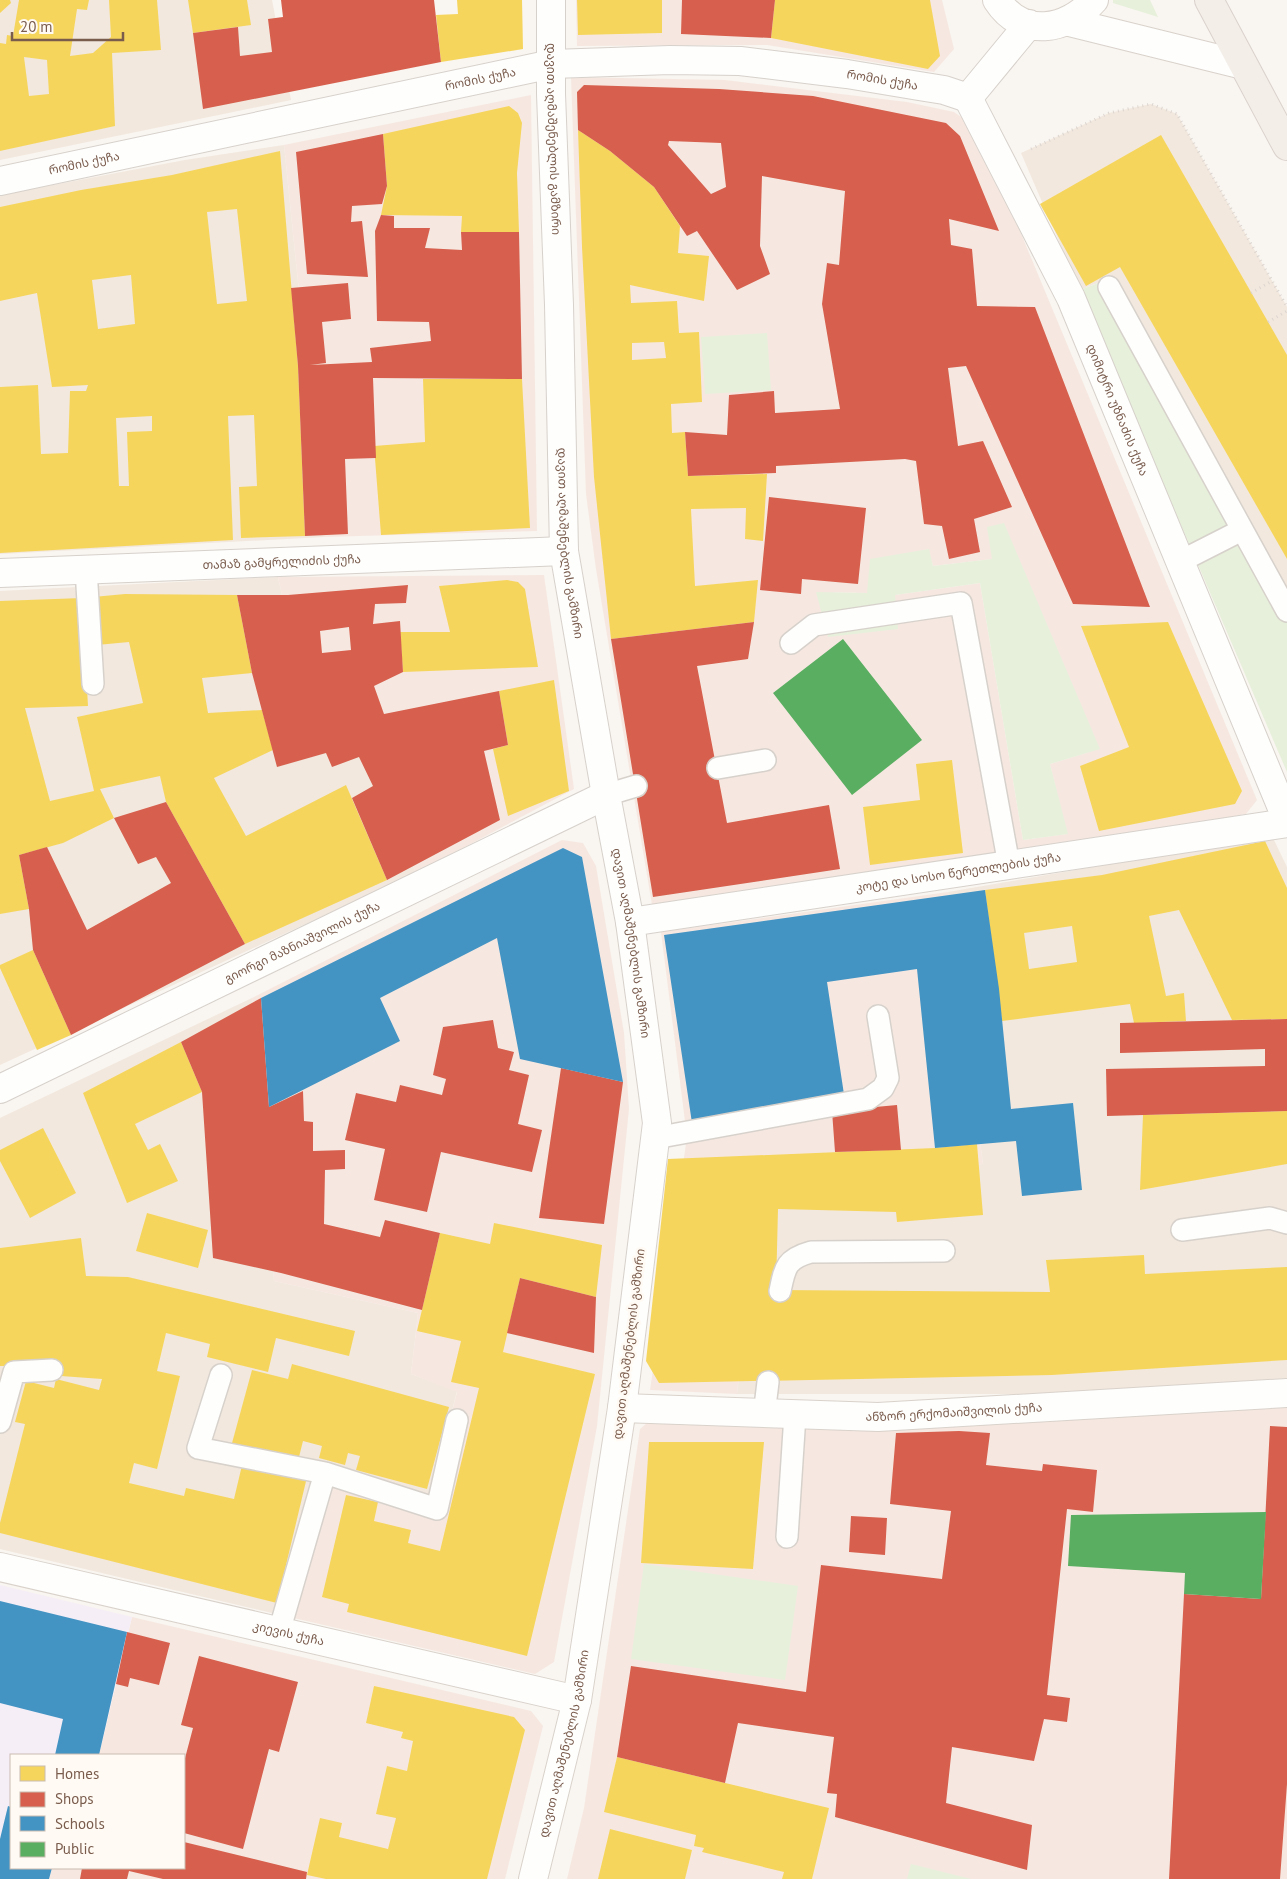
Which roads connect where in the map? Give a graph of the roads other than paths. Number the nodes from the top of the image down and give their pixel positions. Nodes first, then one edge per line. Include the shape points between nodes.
1 (551, 0) edge
2 (997, 0) edge
3 (1094, 0) edge
4 (1209, 0) edge
5 (1068, 22) junction
6 (1029, 24) junction
7 (552, 64) junction
8 (1243, 65) junction
9 (968, 98) junction
10 (1287, 146) edge
11 (0, 181) edge
12 (1109, 288) dead end
13 (1242, 530) junction
14 (564, 551) junction
15 (1182, 561) junction
16 (86, 568) junction
17 (0, 573) edge
18 (1287, 611) edge
19 (792, 644) dead end
20 (93, 684) dead end
21 (765, 760) dead end
22 (718, 768) dead end
23 (636, 786) dead end
24 (606, 795) junction
25 (1287, 822) edge
26 (1009, 865) junction
27 (630, 922) junction
28 (878, 1016) dead end
29 (0, 1089) edge
30 (655, 1138) junction
31 (1287, 1223) edge
32 (1182, 1230) dead end
33 (944, 1251) dead end
34 (780, 1291) dead end
35 (52, 1370) dead end
36 (220, 1375) dead end
37 (768, 1382) dead end
38 (1287, 1393) edge
39 (622, 1408) junction
40 (764, 1415) junction
41 (796, 1415) junction
42 (457, 1420) dead end
43 (0, 1422) edge
44 (325, 1473) junction
45 (787, 1537) dead end
46 (0, 1567) edge
47 (278, 1632) junction
48 (577, 1700) junction
49 (533, 1879) edge

1 - 7 street, დავით აღმაშენებლის გამზირი
2 - 6 street via 1013,17
3 - 5 street
4 - 8 main road
5 - 6 street via 1049,26
5 - 8 street
6 - 9 street
7 - 9 street, რომის ქუჩა via 670,60 759,63 944,90
7 - 11 street, რომის ქუჩა
7 - 14 street, დავით აღმაშენებლის გამზირი
8 - 10 main road
9 - 15 street, დიმიტრი უზნაძის ქუჩა via 1071,298
12 - 13 lane
13 - 15 lane
13 - 18 lane
14 - 16 street, თამაზ გამყრელიძის ქუჩა
14 - 24 street, დავით აღმაშენებლის გამზირი
15 - 25 street, დიმიტრი უზნაძის ქუჩა
16 - 17 street, თამაზ გამყრელიძის ქუჩა
16 - 20 lane
19 - 26 lane via 814,625 961,604
21 - 22 lane
23 - 24 lane
24 - 27 street, დავით აღმაშენებლის გამზირი
24 - 29 street, გიორგი მაზნიაშვილის ქუჩა
25 - 26 street, კოტე და სოსო წერეთლების ქუჩა
26 - 27 street, კოტე და სოსო წერეთლების ქუჩა
27 - 30 street, დავით აღმაშენებლის გამზირი via 657,1123
28 - 30 lane via 888,1078 883,1088 868,1100
30 - 39 street, დავით აღმაშენებლის გამზირი
31 - 32 lane via 1270,1218
33 - 34 lane via 811,1252 795,1256 784,1270
35 - 43 lane via 14,1372
36 - 44 lane via 198,1448
37 - 40 lane
38 - 41 street, ანზორ ერქომაიშვილის ქუჩა via 878,1417
39 - 40 street, ანზორ ერქომაიშვილის ქუჩა
39 - 48 street, დავით აღმაშენებლის გამზირი
40 - 41 street, ანზორ ერქომაიშვილის ქუჩა
41 - 45 lane
42 - 44 lane via 437,1509
44 - 47 lane
46 - 47 street, კიევის ქუჩა
47 - 48 street, კიევის ქუჩა
48 - 49 street, დავით აღმაშენებლის გამზირი

